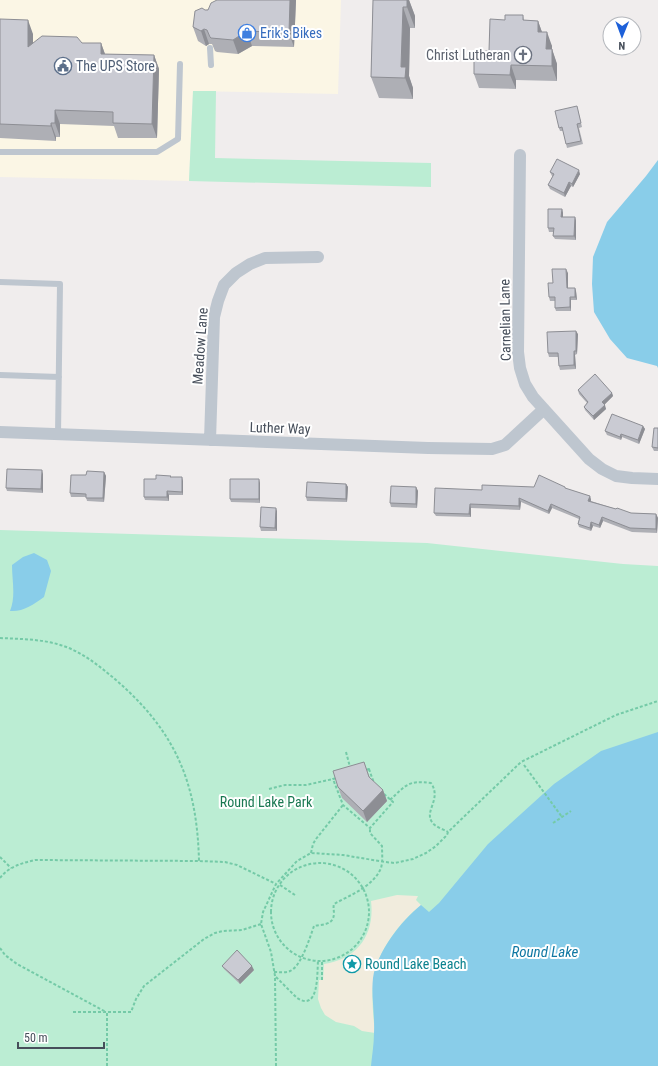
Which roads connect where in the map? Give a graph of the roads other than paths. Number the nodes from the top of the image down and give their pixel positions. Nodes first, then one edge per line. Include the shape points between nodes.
1 (210, 48) edge
2 (180, 64) dead end
3 (211, 65) dead end
4 (0, 152) edge
5 (520, 155) dead end
6 (318, 256) dead end
7 (0, 282) edge
8 (0, 374) edge
9 (59, 377) junction
10 (544, 409) junction
11 (0, 432) edge
12 (58, 435) junction
13 (210, 440) junction
14 (658, 479) edge

1 - 3 lane
2 - 4 lane via 178,139 157,152
5 - 10 street, Carnelian Lane via 518,352 525,384
6 - 13 street, Meadow Lane via 265,258 236,273 224,285 214,317
7 - 9 lane via 60,284
8 - 9 lane
9 - 12 lane
10 - 13 street, Luther Way via 505,444 492,450
10 - 14 street, Carnelian Lane via 589,459 602,469 616,476
11 - 12 street, Luther Way
12 - 13 street, Luther Way

